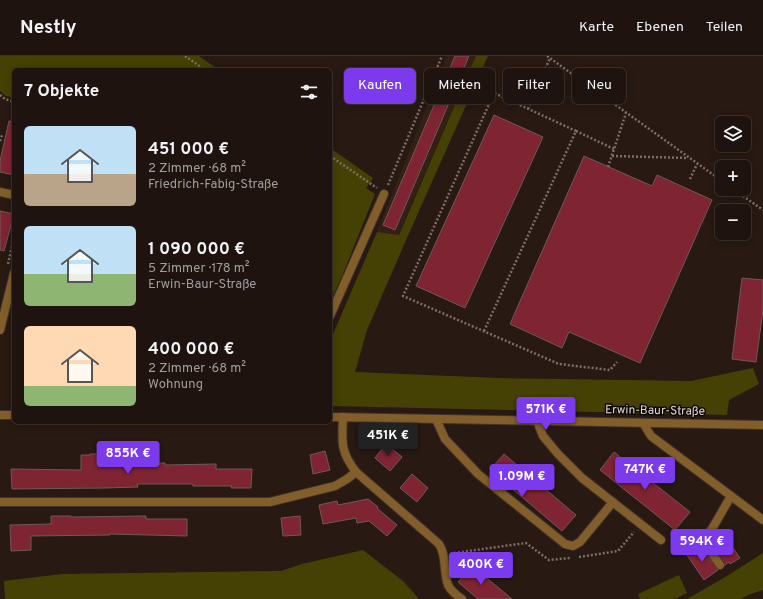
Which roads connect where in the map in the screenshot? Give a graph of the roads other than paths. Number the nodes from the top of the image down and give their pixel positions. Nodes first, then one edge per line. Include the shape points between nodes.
1 (0, 192) edge
2 (384, 194) road end
3 (12, 195) edge
4 (12, 281) edge
5 (332, 311) edge
6 (0, 330) edge
7 (0, 415) edge
8 (12, 415) edge
9 (332, 417) edge
10 (343, 417) junction
11 (436, 419) junction
12 (537, 421) junction
13 (643, 423) junction
14 (763, 425) edge
15 (356, 472) junction
16 (731, 496) junction
17 (0, 502) edge
18 (613, 502) junction
19 (763, 520) edge
20 (659, 539) road end
21 (720, 566) dead end
22 (462, 599) edge

1 - 3 street
2 - 5 street
4 - 6 street
7 - 8 street
9 - 10 street, Erwin-Baur-Straße
10 - 11 street, Erwin-Baur-Straße
10 - 15 street via 342,445 347,460
11 - 12 street, Erwin-Baur-Straße
11 - 18 street via 445,439 478,474 564,544 573,546 580,542
12 - 13 street, Erwin-Baur-Straße
12 - 18 street via 542,436 558,454 582,478
13 - 14 street, Erwin-Baur-Straße
13 - 16 street via 651,436
15 - 17 street via 335,486 270,502
15 - 22 street via 439,544 444,554 448,584
16 - 19 street
16 - 21 street via 712,528 702,539
18 - 20 street

